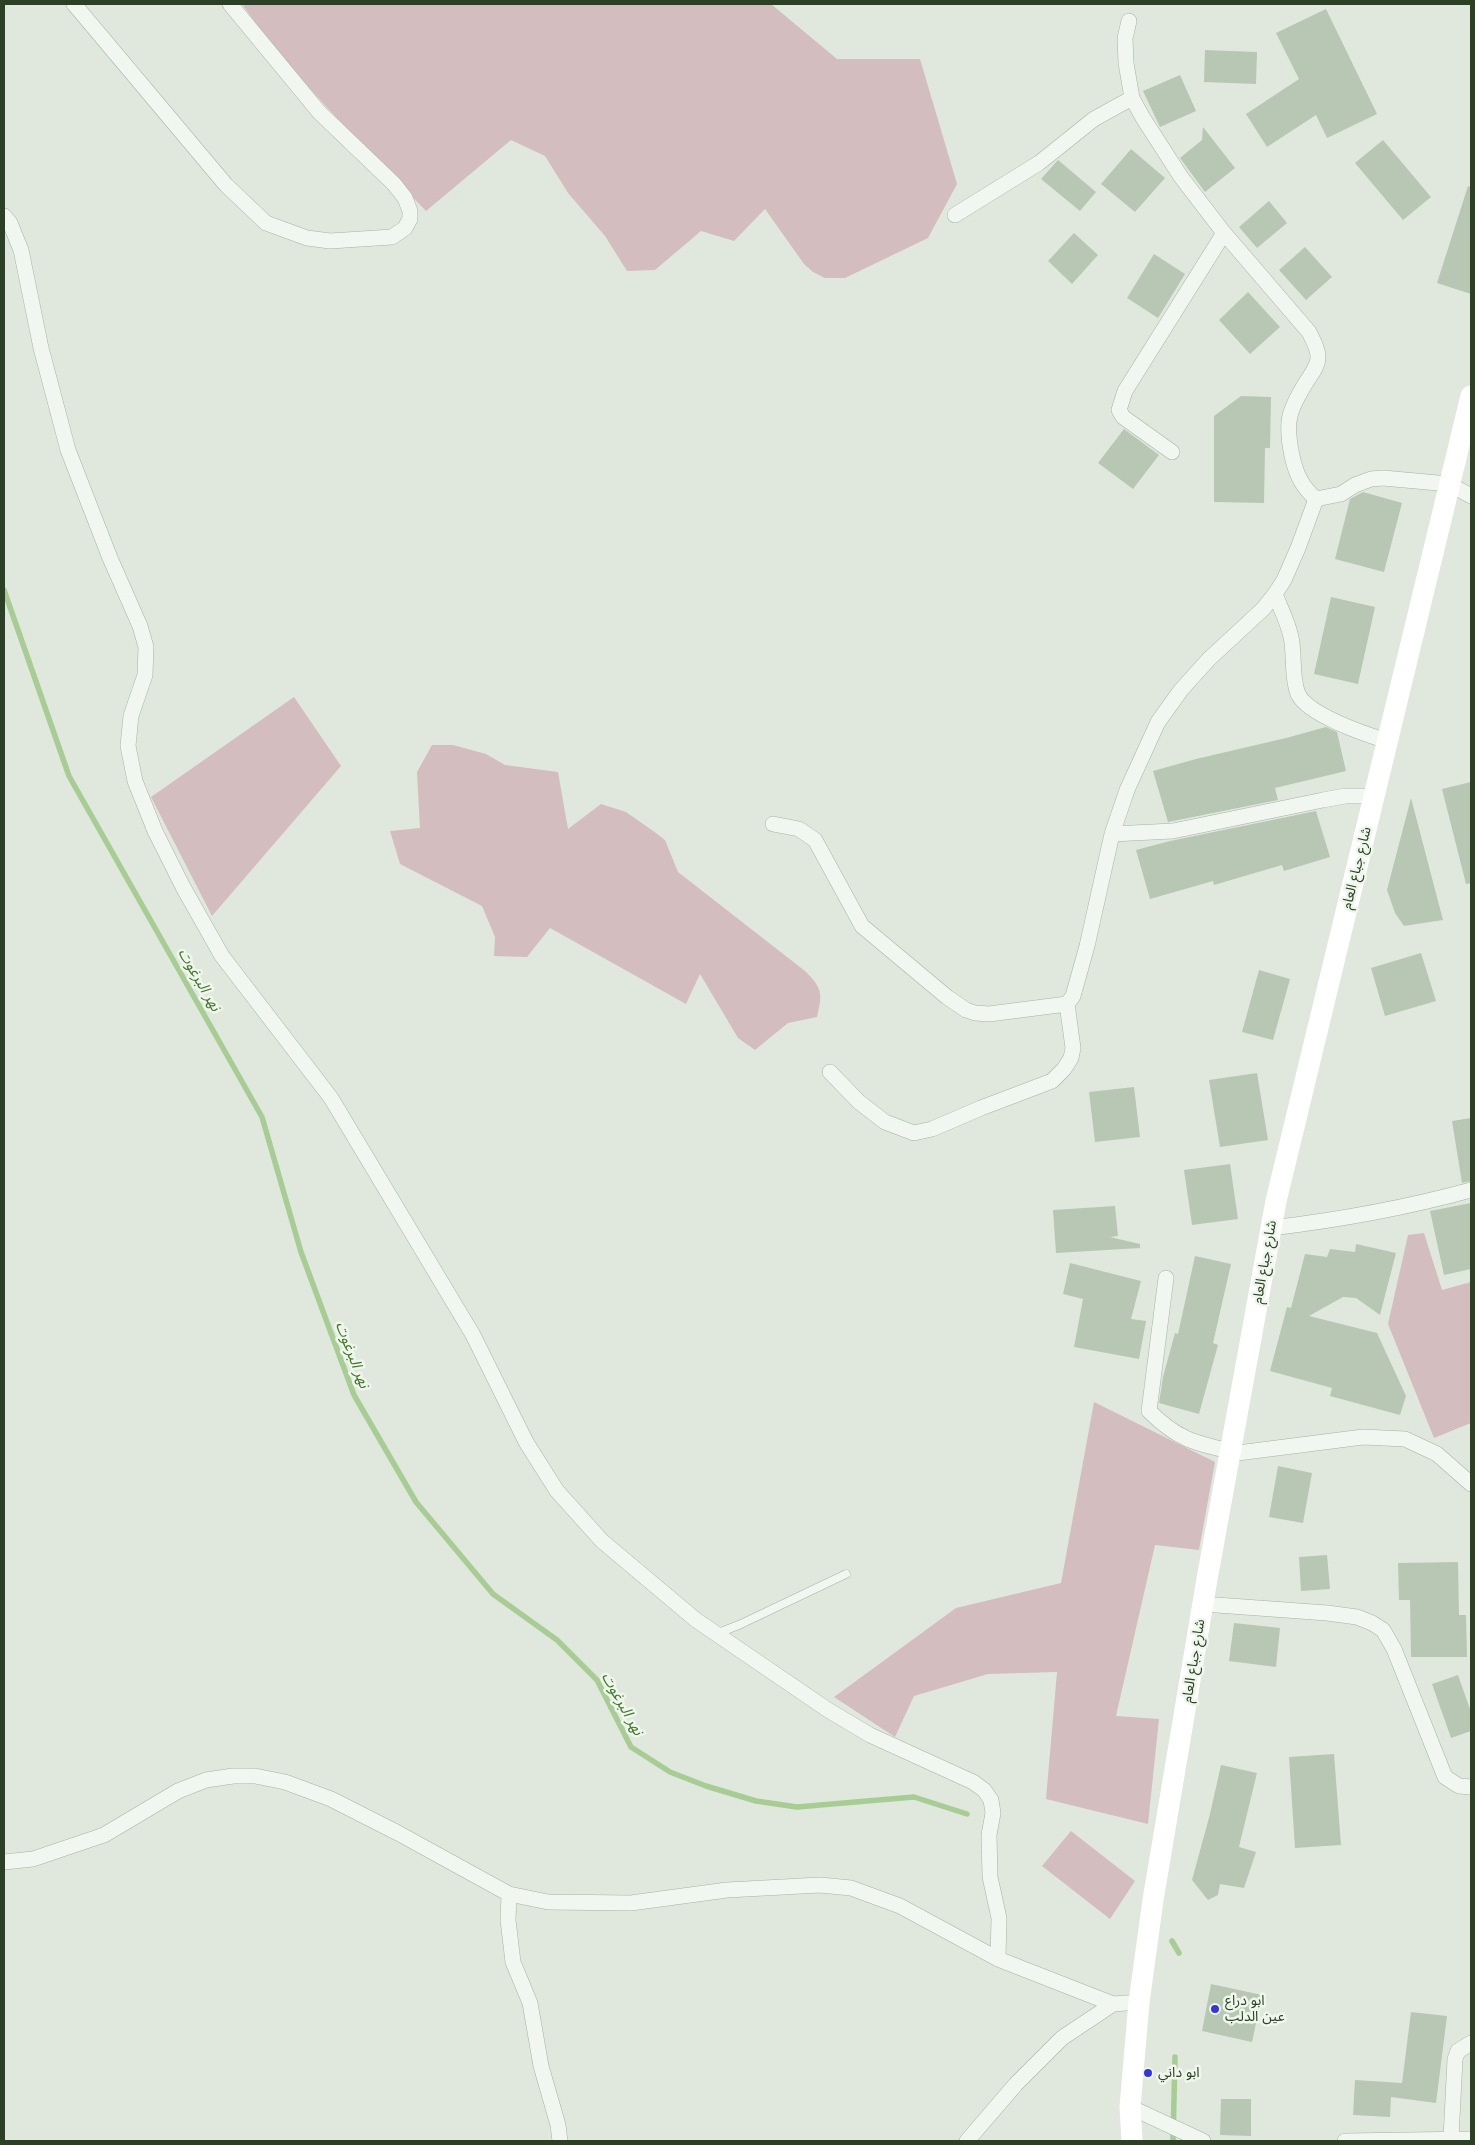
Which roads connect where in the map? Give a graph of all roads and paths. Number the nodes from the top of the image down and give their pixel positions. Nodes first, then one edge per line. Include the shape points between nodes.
1 (74, 4) edge
2 (230, 4) edge
3 (1128, 21) dead end
4 (1132, 98) junction
5 (955, 215) dead end
6 (4, 216) edge
7 (1224, 233) junction
8 (1471, 396) edge
9 (1172, 452) dead end
10 (1449, 484) junction
11 (1471, 496) edge
12 (1316, 499) junction
13 (1275, 594) junction
14 (1388, 741) junction
15 (1374, 796) junction
16 (773, 824) dead end
17 (1112, 834) junction
18 (1067, 1004) junction
19 (830, 1072) dead end
20 (1471, 1190) edge
21 (1271, 1228) junction
22 (1166, 1278) dead end
23 (1230, 1453) junction
24 (1471, 1484) edge
25 (846, 1574) dead end
26 (1203, 1604) junction
27 (716, 1634) junction
28 (1471, 1787) edge
29 (4, 1862) edge
30 (509, 1894) junction
31 (998, 1959) junction
32 (1139, 2002) junction
33 (1112, 2004) junction
34 (1471, 2044) edge
35 (1130, 2107) junction
36 (1451, 2138) junction
37 (1198, 2139) edge
38 (1471, 2139) edge
39 (560, 2141) edge
40 (968, 2141) edge
41 (1132, 2141) edge
42 (1345, 2141) edge
43 (1387, 2141) edge

1 - 2 street via 226,185 266,223 307,238 330,241 392,237 405,228 410,218 405,198 319,112
3 - 4 street via 1126,63
4 - 5 street via 1094,119 1039,163
4 - 7 street via 1181,177
6 - 27 street via 20,250 68,450 146,647 145,675 131,716 128,746 135,780 155,831 183,887 222,956 331,1098 473,1335 526,1442 558,1491 602,1541
7 - 9 street via 1125,391 1118,410
7 - 12 street via 1316,345 1315,370 1288,418 1288,435 1300,482
8 - 10 main road, شارع جباع العام
10 - 11 street
10 - 12 street via 1371,479 1341,494
10 - 14 main road, شارع جباع العام
12 - 13 street via 1298,548
13 - 14 street via 1291,636 1298,694 1310,708 1354,730
13 - 17 street via 1257,615 1208,659 1158,722 1127,790
14 - 15 main road, شارع جباع العام
15 - 17 street via 1345,796 1173,831
15 - 21 main road, شارع جباع العام
16 - 18 street via 799,829 815,840 862,926 966,1010 989,1014
17 - 18 street via 1087,946 1073,996
18 - 19 street via 1073,1048 1071,1058 1052,1081 932,1129 914,1133 885,1122 859,1102
20 - 21 street via 1415,1206
21 - 23 main road, شارع جباع العام
22 - 23 street via 1149,1411 1166,1428 1192,1442
23 - 24 street via 1363,1437 1405,1439 1437,1454
23 - 26 main road, شارع جباع العام
25 - 27 lane
26 - 28 street via 1357,1617 1383,1630 1394,1649 1445,1777 1459,1786
26 - 32 main road, شارع جباع العام
27 - 31 street via 870,1735 984,1790 991,1800 993,1813 990,1878 999,1918
29 - 30 street via 33,1858 104,1835 178,1791 206,1780 255,1776 285,1782 331,1799
30 - 31 street via 548,1902 631,1903 727,1890 820,1885 851,1888 900,1906
30 - 39 street via 508,1920 513,1962 530,2003 541,2066
31 - 33 street
32 - 33 street
32 - 35 main road, شارع جباع العام
33 - 40 street via 1062,2038 1016,2084
34 - 36 street via 1458,2051 1454,2059
35 - 37 street
35 - 41 main road, شارع جباع العام
36 - 38 street
36 - 43 street
42 - 43 street

